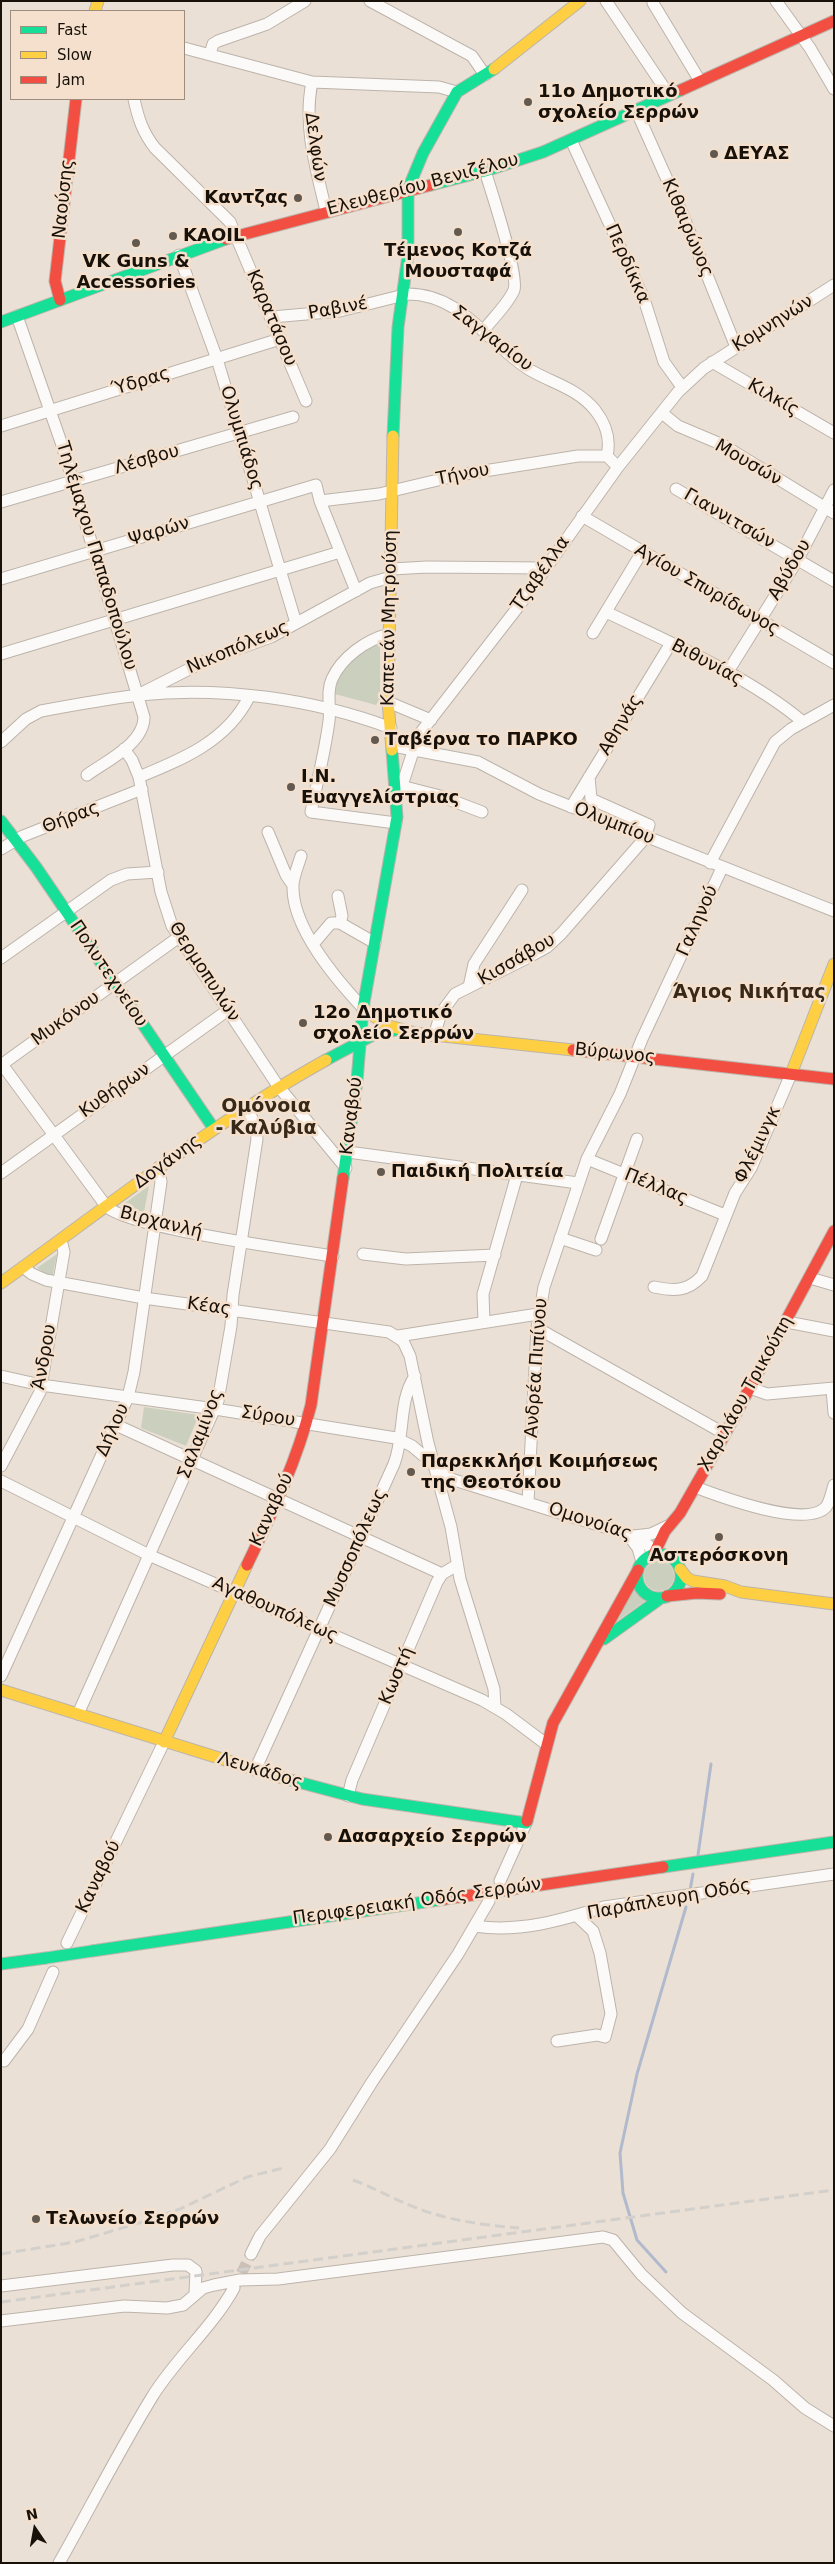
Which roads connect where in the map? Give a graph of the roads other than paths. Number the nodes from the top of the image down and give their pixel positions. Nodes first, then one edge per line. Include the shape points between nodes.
1 (305, 1) edge
2 (370, 1) edge
3 (580, 1) edge
4 (606, 1) edge
5 (776, 1) edge
6 (654, 3) dead end
7 (834, 21) edge
8 (802, 36) junction
9 (185, 48) edge
10 (210, 54) junction
11 (485, 75) junction
12 (700, 81) junction
13 (312, 82) junction
14 (834, 89) edge
15 (457, 92) junction
16 (669, 95) junction
17 (76, 100) edge
18 (134, 100) edge
19 (636, 110) junction
20 (571, 140) junction
21 (485, 171) junction
22 (408, 191) junction
23 (326, 211) junction
24 (236, 236) junction
25 (179, 255) junction
26 (834, 285) edge
27 (403, 295) junction
28 (60, 300) junction
29 (17, 316) junction
30 (272, 318) junction
31 (1, 322) edge
32 (484, 330) junction
33 (280, 339) junction
34 (736, 347) junction
35 (217, 358) junction
36 (712, 362) junction
37 (682, 387) junction
38 (306, 401) dead end
39 (51, 411) junction
40 (662, 413) junction
41 (293, 417) dead end
42 (1, 426) edge
43 (239, 433) junction
44 (834, 433) edge
45 (607, 456) junction
46 (618, 467) junction
47 (73, 481) junction
48 (676, 489) dead end
49 (834, 490) edge
50 (393, 491) junction
51 (320, 501) junction
52 (1, 502) edge
53 (260, 502) junction
54 (828, 511) edge
55 (582, 516) junction
56 (95, 551) junction
57 (340, 552) junction
58 (642, 552) junction
59 (798, 559) junction
60 (545, 568) junction
61 (280, 570) junction
62 (392, 573) junction
63 (1, 579) edge
64 (834, 581) edge
65 (356, 591) junction
66 (606, 612) junction
67 (116, 620) junction
68 (760, 622) junction
69 (296, 623) junction
70 (593, 633) dead end
71 (389, 634) junction
72 (671, 643) junction
73 (1, 654) edge
74 (834, 663) edge
75 (726, 673) junction
76 (138, 696) junction
77 (249, 696) junction
78 (388, 702) junction
79 (834, 705) edge
80 (331, 708) junction
81 (431, 720) junction
82 (803, 722) junction
83 (391, 728) junction
84 (1, 742) edge
85 (393, 746) junction
86 (124, 749) junction
87 (412, 749) junction
88 (87, 775) dead end
89 (139, 777) junction
90 (589, 777) junction
91 (402, 786) junction
92 (142, 789) junction
93 (397, 803) junction
94 (571, 807) junction
95 (482, 812) dead end
96 (1, 821) edge
97 (396, 823) junction
98 (268, 832) dead end
99 (645, 838) junction
100 (16, 840) junction
101 (1, 849) edge
102 (301, 856) dead end
103 (710, 863) junction
104 (722, 868) junction
105 (158, 872) junction
106 (293, 885) junction
107 (522, 890) dead end
108 (338, 896) dead end
109 (66, 911) junction
110 (834, 911) edge
111 (340, 923) junction
112 (179, 937) junction
113 (314, 943) junction
114 (375, 943) junction
115 (1, 958) edge
116 (834, 964) edge
117 (114, 984) junction
118 (468, 987) junction
119 (363, 1008) junction
120 (228, 1010) junction
121 (396, 1030) junction
122 (434, 1036) junction
123 (360, 1043) junction
124 (164, 1056) junction
125 (636, 1056) junction
126 (2, 1064) edge
127 (791, 1074) junction
128 (834, 1079) edge
129 (278, 1086) junction
130 (246, 1107) junction
131 (214, 1129) junction
132 (54, 1135) junction
133 (637, 1139) dead end
134 (348, 1152) junction
135 (589, 1155) junction
136 (159, 1167) junction
137 (346, 1168) junction
138 (1, 1173) edge
139 (517, 1175) junction
140 (624, 1175) junction
141 (578, 1184) junction
142 (106, 1206) junction
143 (725, 1215) junction
144 (155, 1224) junction
145 (834, 1230) edge
146 (560, 1238) junction
147 (601, 1239) dead end
148 (61, 1240) junction
149 (241, 1241) junction
150 (596, 1250) dead end
151 (363, 1254) dead end
152 (495, 1255) junction
153 (333, 1256) junction
154 (23, 1267) junction
155 (810, 1278) junction
156 (58, 1282) junction
157 (1, 1283) edge
158 (834, 1284) edge
159 (654, 1287) dead end
160 (144, 1298) junction
161 (232, 1310) junction
162 (538, 1314) junction
163 (484, 1322) junction
164 (787, 1322) junction
165 (324, 1323) junction
166 (537, 1328) junction
167 (834, 1331) edge
168 (398, 1336) junction
169 (1, 1376) edge
170 (415, 1376) junction
171 (41, 1385) junction
172 (750, 1388) junction
173 (833, 1389) edge
174 (128, 1397) junction
175 (215, 1409) junction
176 (834, 1413) edge
177 (308, 1423) junction
178 (116, 1425) junction
179 (725, 1434) junction
180 (402, 1440) junction
181 (192, 1461) junction
182 (1, 1466) edge
183 (435, 1468) junction
184 (1, 1481) edge
185 (834, 1485) edge
186 (695, 1487) junction
187 (278, 1500) junction
188 (528, 1502) junction
189 (680, 1513) junction
190 (73, 1518) junction
191 (669, 1525) junction
192 (629, 1536) junction
193 (360, 1538) junction
194 (653, 1555) junction
195 (151, 1556) junction
196 (457, 1565) junction
197 (640, 1566) junction
198 (678, 1566) junction
199 (442, 1574) junction
200 (234, 1592) junction
201 (741, 1592) junction
202 (664, 1597) junction
203 (834, 1604) edge
204 (319, 1629) junction
205 (599, 1644) junction
206 (402, 1665) junction
207 (1, 1676) edge
208 (1, 1690) edge
209 (496, 1707) junction
210 (78, 1714) junction
211 (164, 1742) junction
212 (546, 1744) junction
213 (255, 1770) junction
214 (348, 1796) junction
215 (526, 1823) junction
216 (834, 1842) edge
217 (834, 1874) edge
218 (500, 1880) dead end
219 (489, 1901) dead end
220 (576, 1916) junction
221 (475, 1926) junction
222 (67, 1943) dead end
223 (1, 1964) edge
224 (53, 1972) dead end
225 (557, 2041) dead end
226 (4, 2061) dead end
227 (251, 2254) tunnel mouth
228 (1, 2286) edge
229 (234, 2288) tunnel mouth
230 (196, 2293) junction
231 (1, 2320) edge
232 (834, 2426) edge
233 (59, 2563) edge

1 - 10 street via 260,27 218,41
2 - 11 street via 472,56
3 - 11 street
4 - 16 street
5 - 8 street
6 - 12 street
7 - 8 street, Ελευθερίου Βενιζέλου
8 - 12 street, Ελευθερίου Βενιζέλου
8 - 14 street
9 - 10 street
10 - 13 street
11 - 15 street
12 - 16 street, Ελευθερίου Βενιζέλου
13 - 15 street via 439,87
13 - 23 street, Δελφών via 309,133
15 - 22 street, Καπετάν Μητρούση via 417,166
16 - 19 street, Ελευθερίου Βενιζέλου
17 - 28 street, Ναούσης via 55,281
18 - 24 street, Καρατάσου via 146,136 180,175 228,219
19 - 20 street, Ελευθερίου Βενιζέλου
19 - 34 street, Κιθαιρώνος
20 - 21 street, Ελευθερίου Βενιζέλου
20 - 37 street, Περδίκκα via 644,299 664,362
21 - 22 street, Ελευθερίου Βενιζέλου
21 - 32 street via 505,236 515,285
22 - 23 street, Ελευθερίου Βενιζέλου
22 - 27 street, Καπετάν Μητρούση via 408,255
23 - 24 street, Ελευθερίου Βενιζέλου
24 - 25 street, Ελευθερίου Βενιζέλου
24 - 30 street, Καρατάσου
25 - 28 street, Ελευθερίου Βενιζέλου
25 - 35 street, Ολυμπιάδος
26 - 34 street, Κομνηνών
27 - 30 street, Ραβινέ via 340,311
27 - 32 street, Σαγγαρίου via 420,295 449,305
27 - 50 street, Καπετάν Μητρούση via 395,366
28 - 29 street, Ελευθερίου Βενιζέλου
29 - 31 street, Ελευθερίου Βενιζέλου
29 - 39 street, Τηλέμαχου Παπαδοπούλου
30 - 33 street, Καρατάσου
32 - 45 street, Σαγγαρίου via 530,370 558,382 591,406 608,434
33 - 35 street, Ύδρας
33 - 38 street, Καρατάσου
34 - 36 street, Κομνηνών
35 - 39 street, Ύδρας
35 - 43 street, Ολυμπιάδος
36 - 37 street, Τζαβέλλα
36 - 44 street, Κιλκίς
37 - 40 street, Τζαβέλλα
39 - 42 street, Ύδρας
39 - 47 street, Τηλέμαχου Παπαδοπούλου
40 - 46 street, Τζαβέλλα
40 - 54 street, Μουσών via 678,426 723,445
41 - 43 street, Λέσβου
43 - 47 street, Λέσβου
43 - 53 street, Ολυμπιάδος
45 - 46 street
45 - 50 street, Τήνου via 578,456 459,475
46 - 55 street, Τζαβέλλα
47 - 52 street, Λέσβου
47 - 56 street, Τηλέμαχου Παπαδοπούλου
48 - 59 street, Γιαννιτσών
49 - 54 street, Αβύδου
50 - 51 street, Τήνου
50 - 62 street, Καπετάν Μητρούση
51 - 53 street, Ψαρών via 316,485
51 - 57 street
53 - 56 street, Ψαρών
53 - 61 street, Ολυμπιάδος
54 - 59 street, Αβύδου
55 - 58 street, Αγίου Σπυρίδωνος
55 - 60 street, Τζαβέλλα
56 - 63 street, Ψαρών
56 - 67 street, Τηλέμαχου Παπαδοπούλου
57 - 61 street
57 - 65 street
58 - 66 street
58 - 68 street, Αγίου Σπυρίδωνος
59 - 64 street, Γιαννιτσών
59 - 68 street, Αβύδου
60 - 62 street, Νικοπόλεως via 427,567
60 - 81 street, Τζαβέλλα
61 - 67 street
61 - 69 street, Ολυμπιάδος
62 - 65 street, Νικοπόλεως
62 - 71 street, Καπετάν Μητρούση
65 - 69 street, Νικοπόλεως
66 - 70 street
66 - 72 street, Βιθυνίας
67 - 73 street
67 - 76 street, Τηλέμαχου Παπαδοπούλου
68 - 74 street, Αγίου Σπυρίδωνος
68 - 75 street, Αβύδου
69 - 76 street, Νικοπόλεως via 257,644 199,664
71 - 78 street, Καπετάν Μητρούση
71 - 80 street via 364,645 341,665 330,685
72 - 75 street, Βιθυνίας
72 - 90 street, Αθηνάς
75 - 82 street, Βιθυνίας via 768,696
76 - 77 street
76 - 84 street via 37,713
76 - 86 street, Τηλέμαχου Παπαδοπούλου via 144,724 138,736
77 - 80 street
77 - 89 street via 233,723 213,740
78 - 81 street
78 - 83 street, Καπετάν Μητρούση
79 - 82 street
80 - 83 street
80 - 97 street via 311,812
81 - 87 street, Τζαβέλλα
82 - 103 street via 782,735 769,751
83 - 85 street, Καπετάν Μητρούση
85 - 87 street, Ολυμπίου
85 - 93 street, Καπετάν Μητρούση
86 - 88 street, Τηλέμαχου Παπαδοπούλου
86 - 89 street, Θερμοπυλών
87 - 91 street, Τζαβέλλα
87 - 94 street, Ολυμπίου via 478,762 524,788
89 - 92 street, Θερμοπυλών
90 - 94 street, Αθηνάς
90 - 99 street via 591,799 649,825
91 - 93 street, Τζαβέλλα
91 - 95 street
92 - 100 street, Θήρας
92 - 105 street, Θερμοπυλών
93 - 97 street, Καπετάν Μητρούση
94 - 99 street, Ολυμπίου
96 - 100 street, Πολυτεχνείου
97 - 114 street, Καπετάν Μητρούση
98 - 106 street
99 - 103 street, Ολυμπίου
99 - 118 street, Κισσάβου via 555,941
100 - 101 street, Θήρας
100 - 109 street, Πολυτεχνείου
102 - 106 street
103 - 104 street, Ολυμπίου
104 - 110 street, Ολυμπίου
104 - 125 street, Γαληνού
105 - 109 street via 133,873 116,878
105 - 112 street, Θερμοπυλών via 166,909
106 - 113 street via 294,900 306,932
107 - 118 street via 477,959
108 - 111 street via 342,916
109 - 115 street
109 - 117 street, Πολυτεχνείου
111 - 113 street via 331,923
111 - 114 street
112 - 117 street, Μυκόνου
112 - 120 street, Θερμοπυλών
113 - 119 street
114 - 119 street, Καπετάν Μητρούση
116 - 127 street, Φλέμινγκ
117 - 124 street, Πολυτεχνείου
117 - 126 street, Μυκόνου
118 - 122 street, Κισσάβου via 450,999 441,1013
119 - 121 street
119 - 123 street, Καπετάν Μητρούση
120 - 124 street, Κυθήρων
120 - 129 street, Θερμοπυλών
121 - 122 street, Βύρωνος
121 - 123 street, Δογάνης via 383,1031
122 - 125 street, Βύρωνος
123 - 129 street, Δογάνης
123 - 134 street, Καναβού
124 - 131 street, Πολυτεχνείου
124 - 132 street, Κυθήρων
125 - 127 street, Βύρωνος
125 - 135 street, Γαληνού
126 - 132 street, Βιρχανλή
127 - 128 street, Βύρωνος
127 - 143 street, Φλέμινγκ via 751,1168
129 - 130 street, Δογάνης
129 - 137 street, Θερμοπυλών
130 - 131 street, Δογάνης
130 - 149 street, Σαλαμίνος via 255,1124 257,1138
131 - 136 street, Δογάνης
132 - 138 street, Κυθήρων
132 - 142 street, Βιρχανλή
133 - 140 street
134 - 137 street, Καναβού
134 - 139 street
135 - 140 street, Πέλλας
135 - 141 street, Ανδρέα Πιπίνου
136 - 142 street, Δογάνης
136 - 144 street, Δήλου via 161,1182
137 - 153 street, Καναβού
139 - 141 street
139 - 152 street
140 - 143 street, Πέλλας
140 - 147 street
141 - 146 street, Ανδρέα Πιπίνου
142 - 144 street, Βιρχανλή via 117,1214
142 - 148 street, Δογάνης
143 - 159 street, Φλέμινγκ via 698,1280 681,1290
144 - 149 street, Βιρχανλή
144 - 160 street, Δήλου
145 - 155 street, Χαριλάου Τρικούπη
146 - 150 street
146 - 162 street, Ανδρέα Πιπίνου
148 - 154 street, Δογάνης
148 - 156 street, Άνδρου via 64,1252
149 - 153 street, Βιρχανλή
149 - 161 street, Σαλαμίνος
151 - 152 street via 406,1259
152 - 163 street via 483,1294
153 - 165 street, Καναβού
154 - 156 street, Κέας via 36,1276
154 - 157 street, Δογάνης
155 - 158 street
155 - 164 street, Χαριλάου Τρικούπη
156 - 160 street, Κέας
156 - 171 street, Άνδρου
160 - 161 street, Κέας
160 - 174 street, Δήλου
161 - 165 street, Κέας
161 - 175 street, Σαλαμίνος via 232,1326
162 - 163 street
162 - 166 street, Ανδρέα Πιπίνου
163 - 168 street
164 - 167 street
164 - 172 street, Χαριλάου Τρικούπη
165 - 168 street, Κέας
165 - 177 street, Καναβού
166 - 179 street
166 - 188 street, Ανδρέα Πιπίνου
168 - 170 street via 407,1349
169 - 171 street, Σύρου
170 - 180 street, Μυσσοπόλεως via 406,1394
170 - 183 street
171 - 174 street, Σύρου
171 - 182 street, Άνδρου via 37,1402
172 - 173 street via 767,1394
172 - 179 street, Χαριλάου Τρικούπη
173 - 176 street
174 - 175 street, Σύρου
174 - 178 street, Δήλου
175 - 177 street, Σύρου
175 - 181 street, Σαλαμίνος
177 - 180 street, Σύρου
177 - 187 street, Καναβού
178 - 181 street
178 - 190 street, Δήλου
179 - 186 street, Χαριλάου Τρικούπη
180 - 183 street, Σύρου
180 - 193 street, Μυσσοπόλεως
181 - 187 street
181 - 195 street, Σαλαμίνος
183 - 188 street, Ομονοίας via 451,1479
183 - 196 street via 451,1527
184 - 190 street, Αγαθουπόλεως
185 - 186 street via 828,1504 821,1510 785,1514
186 - 189 street, Χαριλάου Τρικούπη
187 - 193 street
187 - 200 street, Καναβού
188 - 192 street, Ομονοίας
189 - 191 street, Χαριλάου Τρικούπη
189 - 198 street via 672,1541
190 - 195 street, Αγαθουπόλεως
190 - 207 street, Δήλου
191 - 192 street via 655,1533
191 - 194 street, Χαριλάου Τρικούπη
192 - 194 street, Ομονοίας via 647,1543
192 - 197 street via 638,1548
193 - 199 street
193 - 204 street, Μυσσοπόλεως
194 - 197 street
194 - 198 street via 669,1556
195 - 200 street, Αγαθουπόλεως
195 - 210 street, Σαλαμίνος
196 - 199 street
196 - 209 street via 494,1689
197 - 202 street via 637,1577 642,1590 648,1595
197 - 205 street
198 - 201 street via 693,1581
198 - 202 street via 680,1582 673,1593
199 - 206 street, Κωστή
200 - 204 street, Αγαθουπόλεως
200 - 211 street, Καναβού
201 - 202 street
201 - 203 street
202 - 205 street via 643,1609
204 - 206 street, Αγαθουπόλεως
204 - 213 street, Μυσσοπόλεως
205 - 212 street via 558,1712
206 - 209 street, Αγαθουπόλεως
206 - 214 street, Κωστή
208 - 210 street, Λευκάδος
209 - 212 street, Αγαθουπόλεως
210 - 211 street, Λευκάδος
211 - 213 street, Λευκάδος
211 - 222 street, Καναβού
212 - 215 street via 538,1789
213 - 214 street, Λευκάδος
214 - 215 street, Λευκάδος
215 - 218 street
216 - 223 street, Περιφερειακή Οδός Σερρών, bridge
217 - 220 street, Παράπλευρη Οδός via 604,1907
219 - 221 street
220 - 221 street, Παράπλευρη Οδός via 511,1929
220 - 225 street via 593,1931 611,2014 605,2037 597,2035
221 - 227 street via 330,2149 260,2236
224 - 226 street via 28,2029
228 - 230 street via 188,2265 196,2271
229 - 233 street via 152,2396
230 - 231 street via 183,2305 167,2308 124,2306
230 - 232 street via 203,2288 240,2280 278,2279 603,2237 613,2240 641,2274 682,2313 773,2380 805,2408

